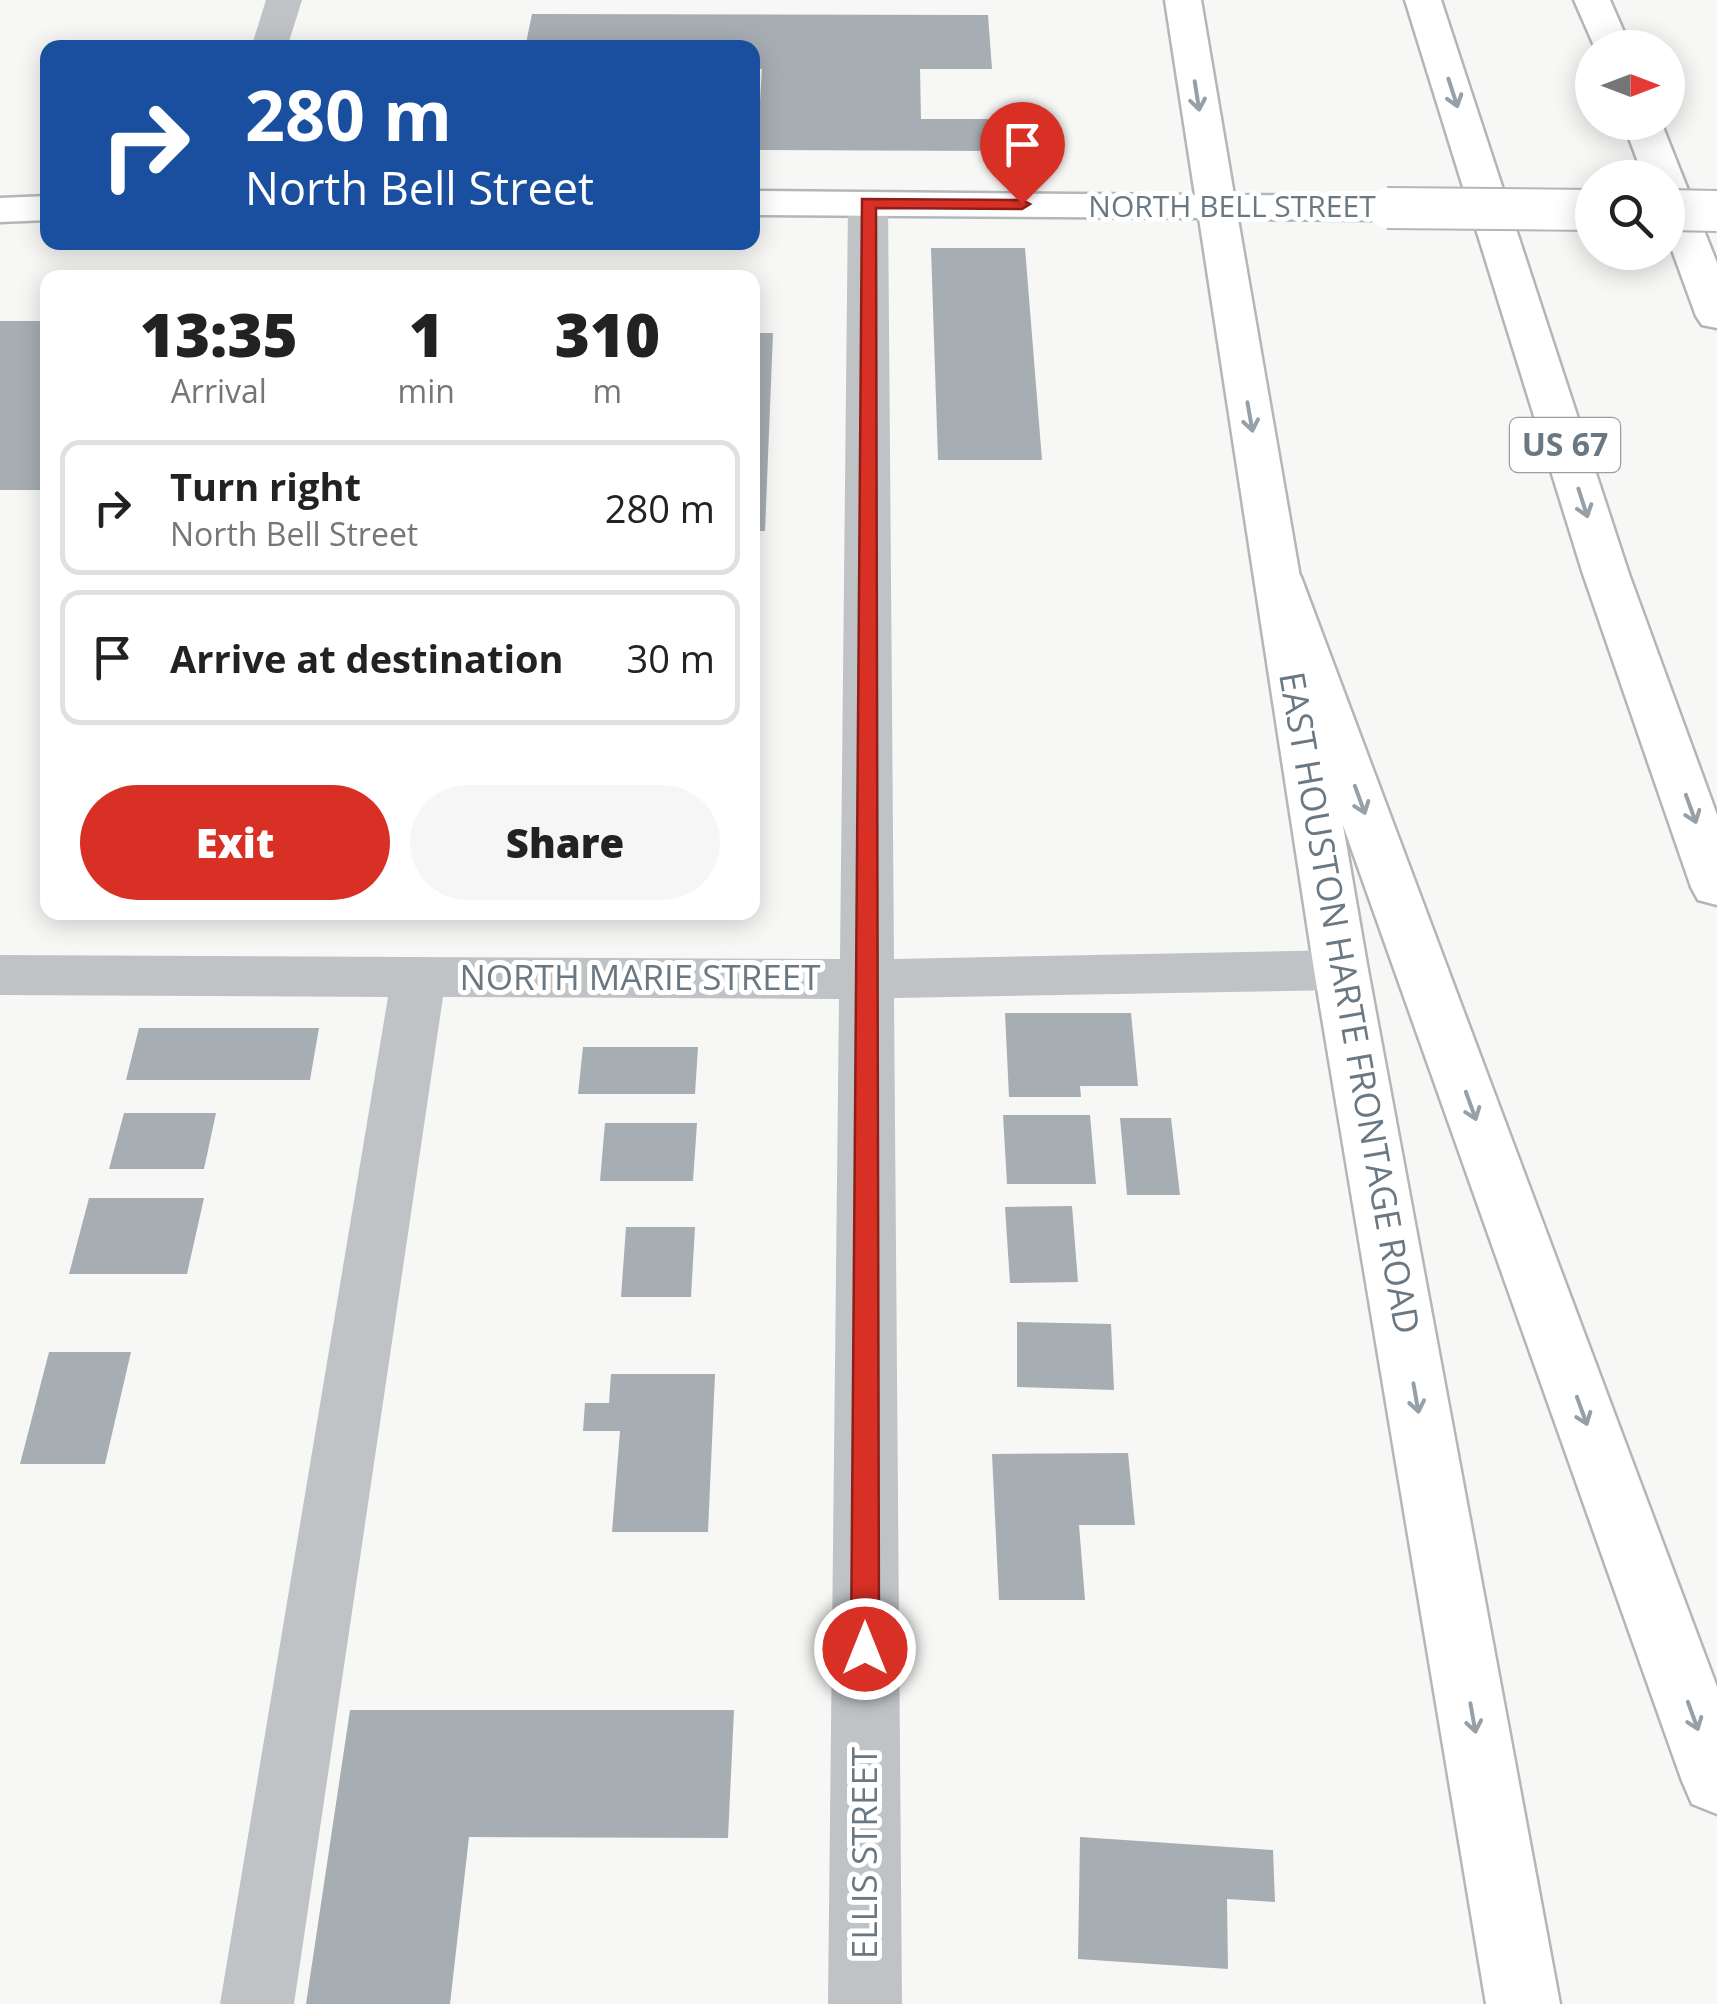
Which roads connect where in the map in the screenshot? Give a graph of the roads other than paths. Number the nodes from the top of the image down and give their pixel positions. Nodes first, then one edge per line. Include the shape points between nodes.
1 (284, 0) edge
2 (1182, 0) edge
3 (1424, 0) edge
4 (1592, 0) edge
5 (1604, 30) edge
6 (272, 40) edge
7 (760, 203) edge
8 (868, 203) junction
9 (1214, 207) junction
10 (40, 208) edge
11 (0, 210) edge
12 (1575, 210) edge
13 (1685, 210) edge
14 (1717, 211) edge
15 (1685, 232) edge
16 (1717, 316) edge
17 (1278, 577) junction
18 (1717, 887) edge
19 (1341, 970) junction
20 (0, 976) edge
21 (419, 977) junction
22 (864, 979) junction
23 (1717, 1782) edge
24 (257, 2004) edge
25 (865, 2004) edge
26 (1523, 2004) edge

1 - 6 street
2 -> 9 main road, EAST HOUSTON HARTE FRONTAGE ROAD
3 -> 18 main road, US 67 via 1606,574
4 - 5 main road
7 - 8 main road, NORTH BELL STREET
8 - 9 main road, NORTH BELL STREET
8 - 22 street, ELLIS STREET
9 - 12 main road, NORTH BELL STREET, bridge
9 -> 17 main road, EAST HOUSTON HARTE FRONTAGE ROAD
10 - 11 main road
13 - 14 main road, bridge
15 - 16 main road
17 - 19 main road, EAST HOUSTON HARTE FRONTAGE ROAD
17 -> 23 main road
19 - 22 street, NORTH MARIE STREET
19 -> 26 main road, EAST HOUSTON HARTE FRONTAGE ROAD
20 - 21 street, NORTH MARIE STREET
21 - 22 street, NORTH MARIE STREET
21 - 24 street
22 - 25 street, ELLIS STREET

